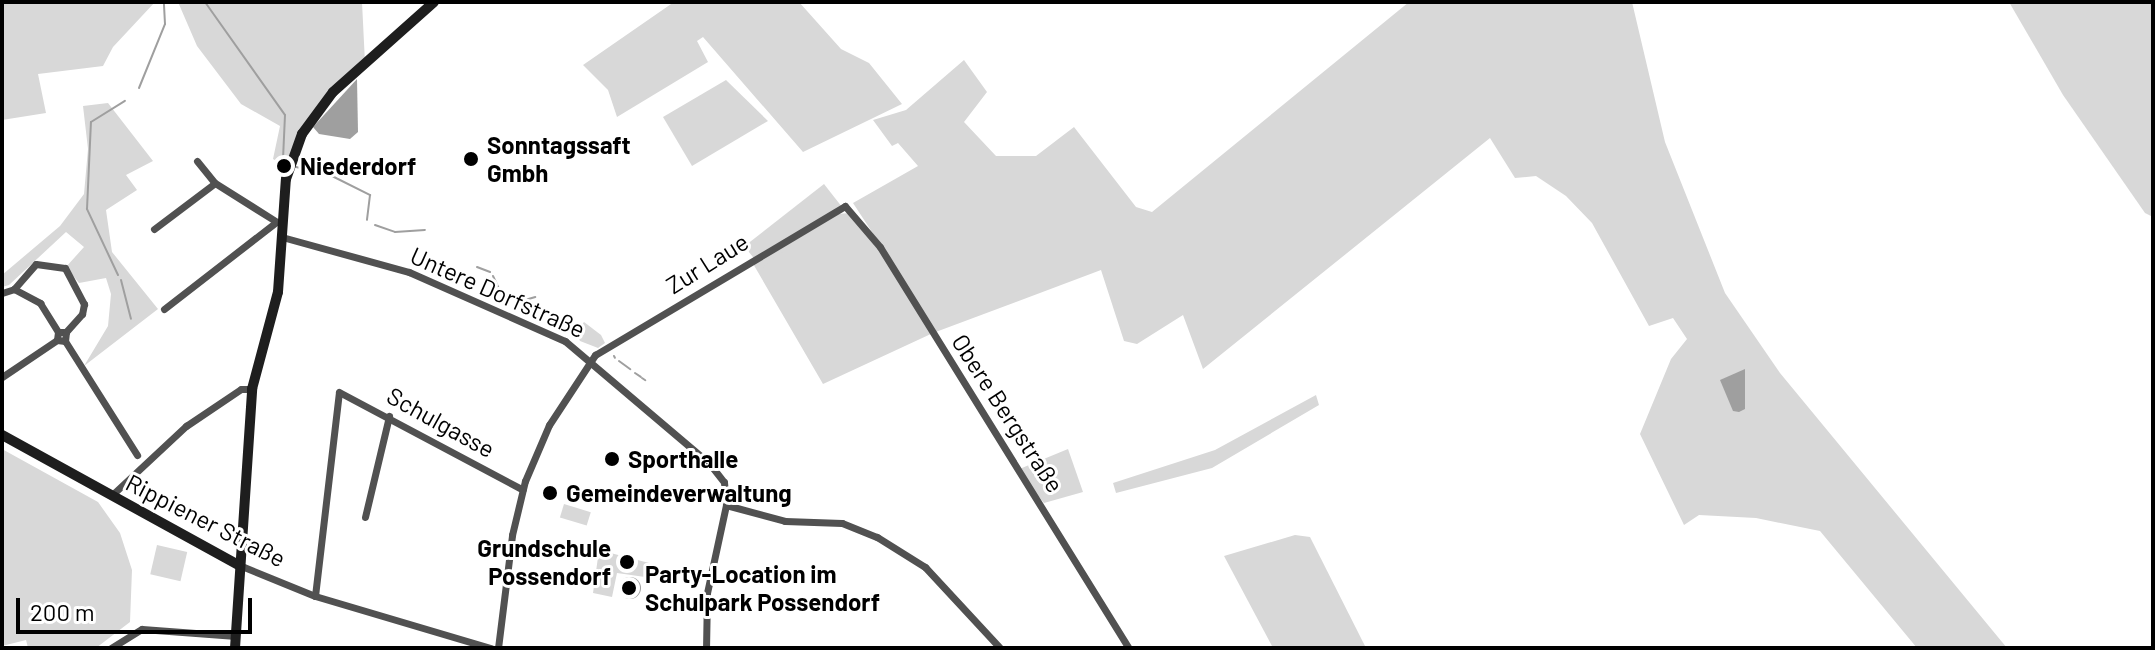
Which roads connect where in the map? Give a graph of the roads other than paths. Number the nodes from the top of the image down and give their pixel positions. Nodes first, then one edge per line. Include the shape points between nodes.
1 (434, 2) edge
2 (197, 161) dead end
3 (215, 183) junction
4 (845, 206) joint
5 (280, 228) junction
6 (154, 229) dead end
7 (14, 289) junction
8 (2, 293) edge
9 (164, 309) dead end
10 (61, 336) junction
11 (593, 360) junction
12 (2, 377) edge
13 (252, 389) junction
14 (389, 416) junction
15 (2, 435) edge
16 (137, 455) dead end
17 (523, 490) junction
18 (113, 494) junction
19 (726, 505) junction
20 (365, 517) dead end
21 (238, 565) junction
22 (315, 596) junction
23 (235, 642) edge
24 (115, 647) edge
25 (491, 648) edge
26 (498, 648) edge
27 (706, 648) edge
28 (1000, 648) edge
29 (1129, 648) edge

1 - 5 main road via 333,92 302,134 286,179
2 - 3 street, Untere Dorfstraße
3 - 5 street, Untere Dorfstraße
3 - 6 street
4 - 11 street, Zur Laue
4 - 29 street, Obere Bergstraße via 880,247
5 - 9 street
5 - 11 street, Untere Dorfstraße via 409,272 565,341
5 - 13 main road via 278,292
7 - 8 street
7 - 10 street via 40,303
7 - 10 street via 36,264 65,268 84,304
10 - 12 street
10 - 16 street
11 - 17 street via 549,425
11 - 19 street, Untere Dorfstraße via 709,463 724,482
13 - 18 street via 241,389 186,426
13 - 21 main road
14 - 17 street, Schulgasse
14 - 20 street
14 - 22 street, Schulgasse via 339,392
15 - 18 main road, Rippiener Straße
17 - 26 street
18 - 21 main road, Rippiener Straße
19 - 27 street via 707,593
19 - 28 street via 785,521 842,523 877,537 925,567
21 - 22 street, Rippiener Straße
21 - 23 main road
22 - 25 street, Rippiener Straße
23 - 24 street via 142,629

